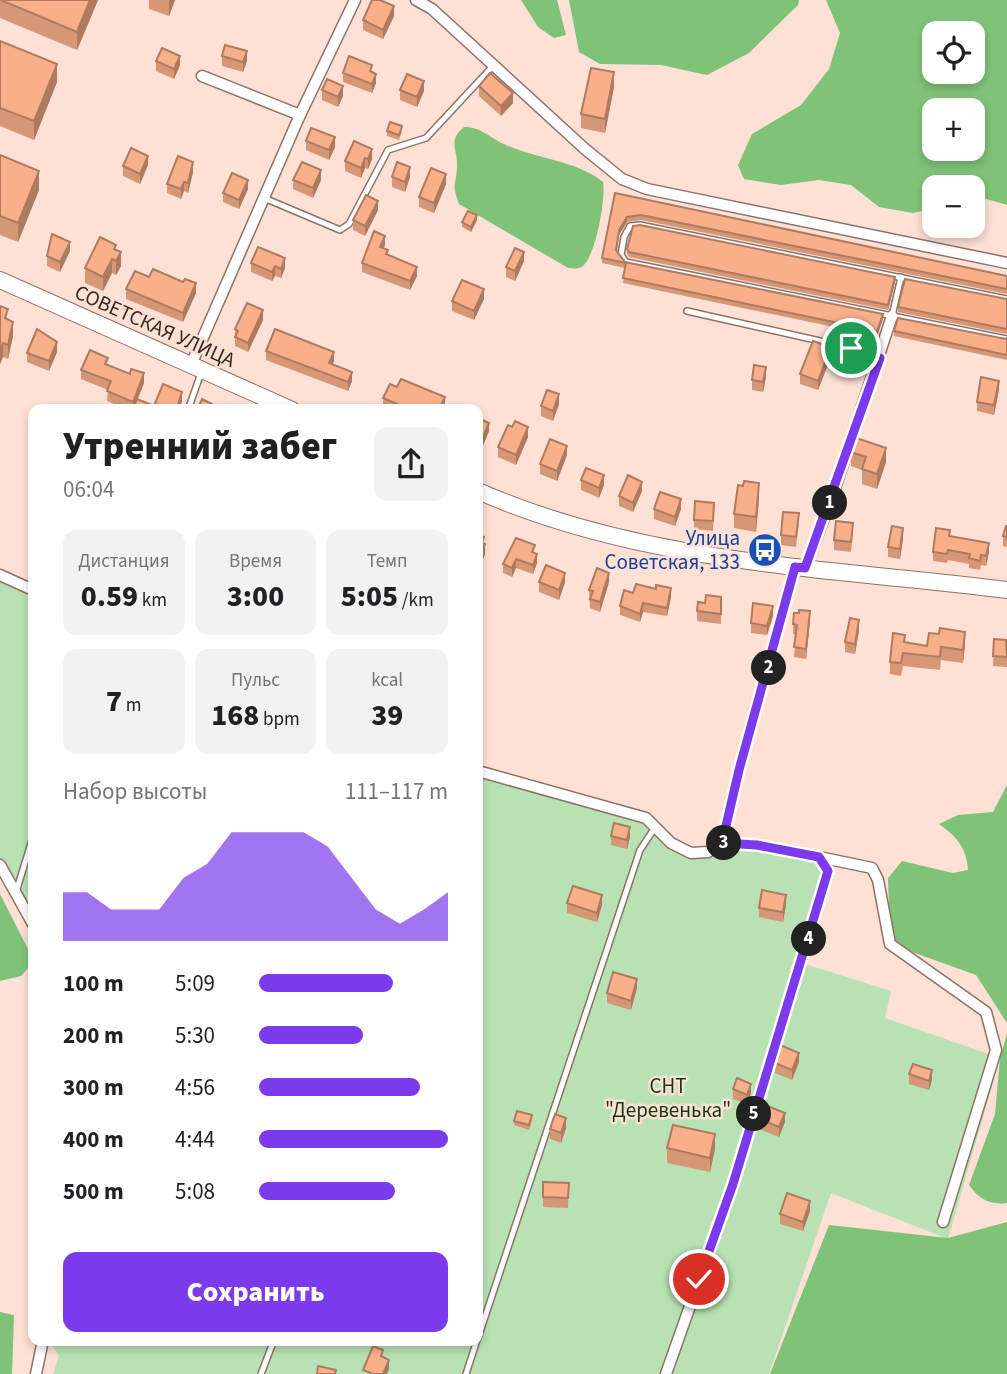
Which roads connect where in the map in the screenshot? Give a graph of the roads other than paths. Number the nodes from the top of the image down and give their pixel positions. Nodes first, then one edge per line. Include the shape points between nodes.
1 (355, 0) edge
2 (416, 0) edge
3 (494, 65) junction
4 (202, 76) dead end
5 (300, 115) junction
6 (264, 198) junction
7 (1007, 263) edge
8 (901, 277) junction
9 (0, 280) edge
10 (1007, 299) edge
11 (687, 311) dead end
12 (892, 316) junction
13 (1007, 339) edge
14 (880, 358) junction
15 (197, 368) junction
16 (189, 404) edge
17 (278, 404) edge
18 (483, 493) edge
19 (800, 568) junction
20 (0, 575) edge
21 (28, 588) edge
22 (1007, 590) edge
23 (483, 772) edge
24 (654, 829) junction
25 (722, 843) junction
26 (28, 854) edge
27 (819, 857) junction
28 (0, 865) edge
29 (16, 892) junction
30 (28, 915) edge
31 (943, 1222) dead end
32 (483, 1321) edge
33 (42, 1346) edge
34 (272, 1346) edge
35 (475, 1346) edge
36 (36, 1374) edge
37 (261, 1374) edge
38 (466, 1374) edge
39 (666, 1374) edge

1 - 5 street
2 - 3 street
3 - 6 lane via 426,138 388,150 349,224 340,230
3 - 7 street via 622,179 647,189
4 - 5 street
5 - 6 street
6 - 15 street
8 - 10 lane
8 - 12 lane
8 - 12 lane via 640,225 630,226 624,237 621,255 626,262
9 - 15 street, СОВЕТСКАЯ УЛИЦА
11 - 14 lane
12 - 13 lane
12 - 14 street
14 - 19 street
15 - 16 lane
15 - 17 street, СОВЕТСКАЯ УЛИЦА
18 - 19 street via 624,541
19 - 22 street
19 - 25 street via 739,770
20 - 21 street
23 - 24 street via 646,818
24 - 25 street via 691,853 708,852
24 - 32 lane via 640,850
25 - 27 street
26 - 29 lane
27 - 31 street via 872,868 890,944 986,1012 996,1050
27 - 39 street via 828,871 824,893 733,1184
28 - 29 street
29 - 30 street
33 - 36 street
34 - 37 lane
35 - 38 lane

